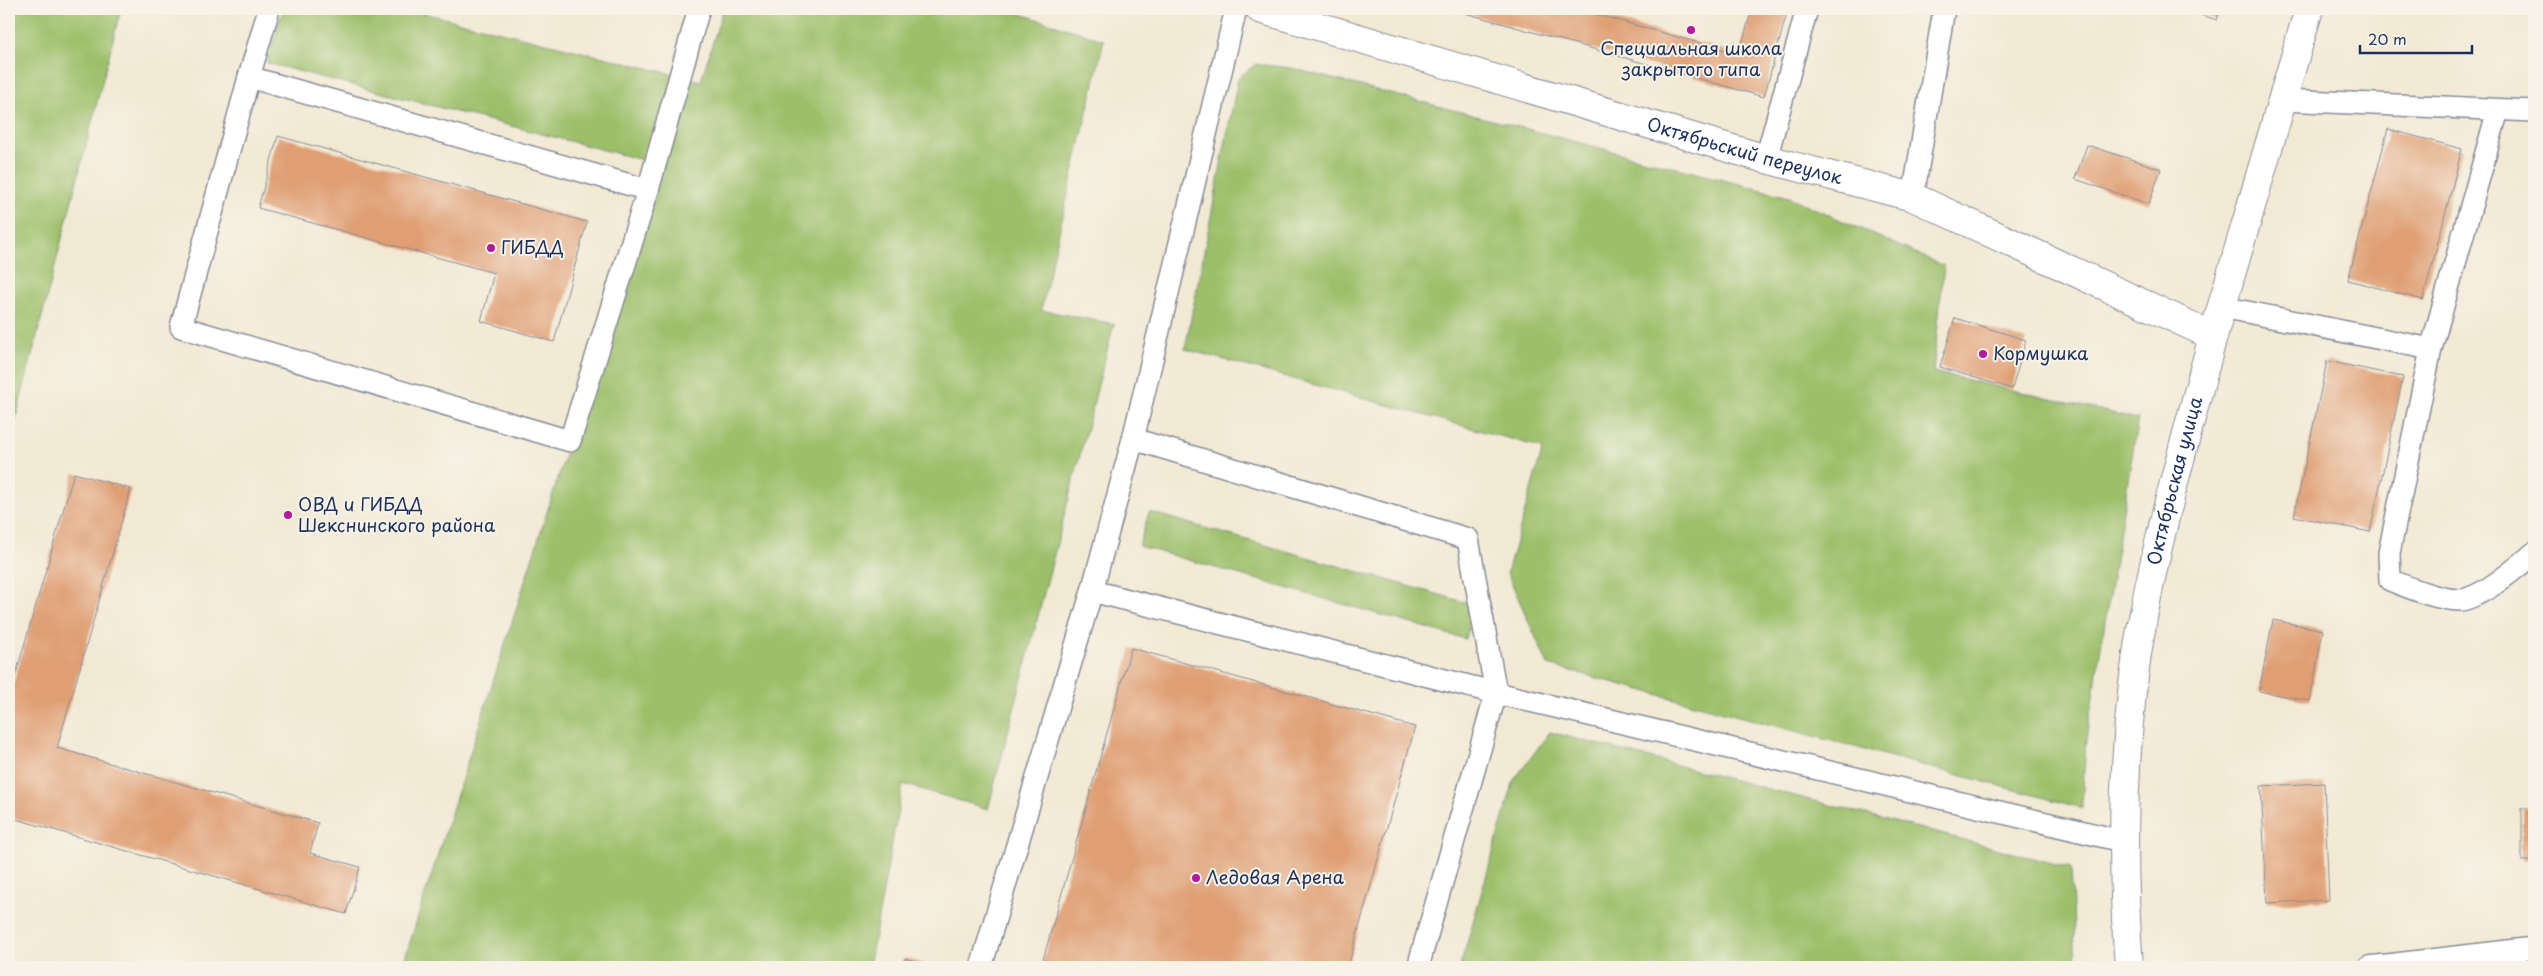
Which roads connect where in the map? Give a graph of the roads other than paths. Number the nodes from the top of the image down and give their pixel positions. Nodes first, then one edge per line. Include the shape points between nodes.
1 (269, 9) edge
2 (1236, 9) edge
3 (1260, 9) edge
4 (1807, 9) edge
5 (1944, 9) edge
6 (2309, 9) edge
7 (694, 10) edge
8 (249, 77) junction
9 (2282, 100) junction
10 (2498, 110) junction
11 (2534, 111) edge
12 (1766, 159) junction
13 (648, 190) junction
14 (1913, 197) junction
15 (2222, 307) junction
16 (2213, 336) junction
17 (2431, 349) junction
18 (1133, 439) junction
19 (2534, 553) edge
20 (1092, 591) junction
21 (1496, 693) junction
22 (2122, 842) junction
23 (2534, 948) edge
24 (981, 967) edge
25 (1418, 967) edge
26 (2129, 967) edge
27 (2368, 967) edge

1 - 8 lane
2 - 18 lane
3 - 12 street, Октябрьский переулок
4 - 12 lane
5 - 14 lane
6 - 9 street, Октябрьская улица
7 - 13 lane
8 - 13 lane
8 - 13 lane via 181,327 570,441
9 - 10 lane
9 - 15 street, Октябрьская улица
10 - 11 lane
10 - 17 lane
12 - 14 street, Октябрьский переулок
14 - 16 street, Октябрьский переулок
15 - 16 street, Октябрьская улица
15 - 17 lane
16 - 22 street, Октябрьская улица via 2144,612 2128,728
17 - 19 lane via 2389,552 2390,580 2418,592 2461,600 2487,589
18 - 20 lane
18 - 21 lane via 1468,539
20 - 21 lane
20 - 24 lane
21 - 22 lane
21 - 25 lane
22 - 26 street, Октябрьская улица
23 - 27 lane

